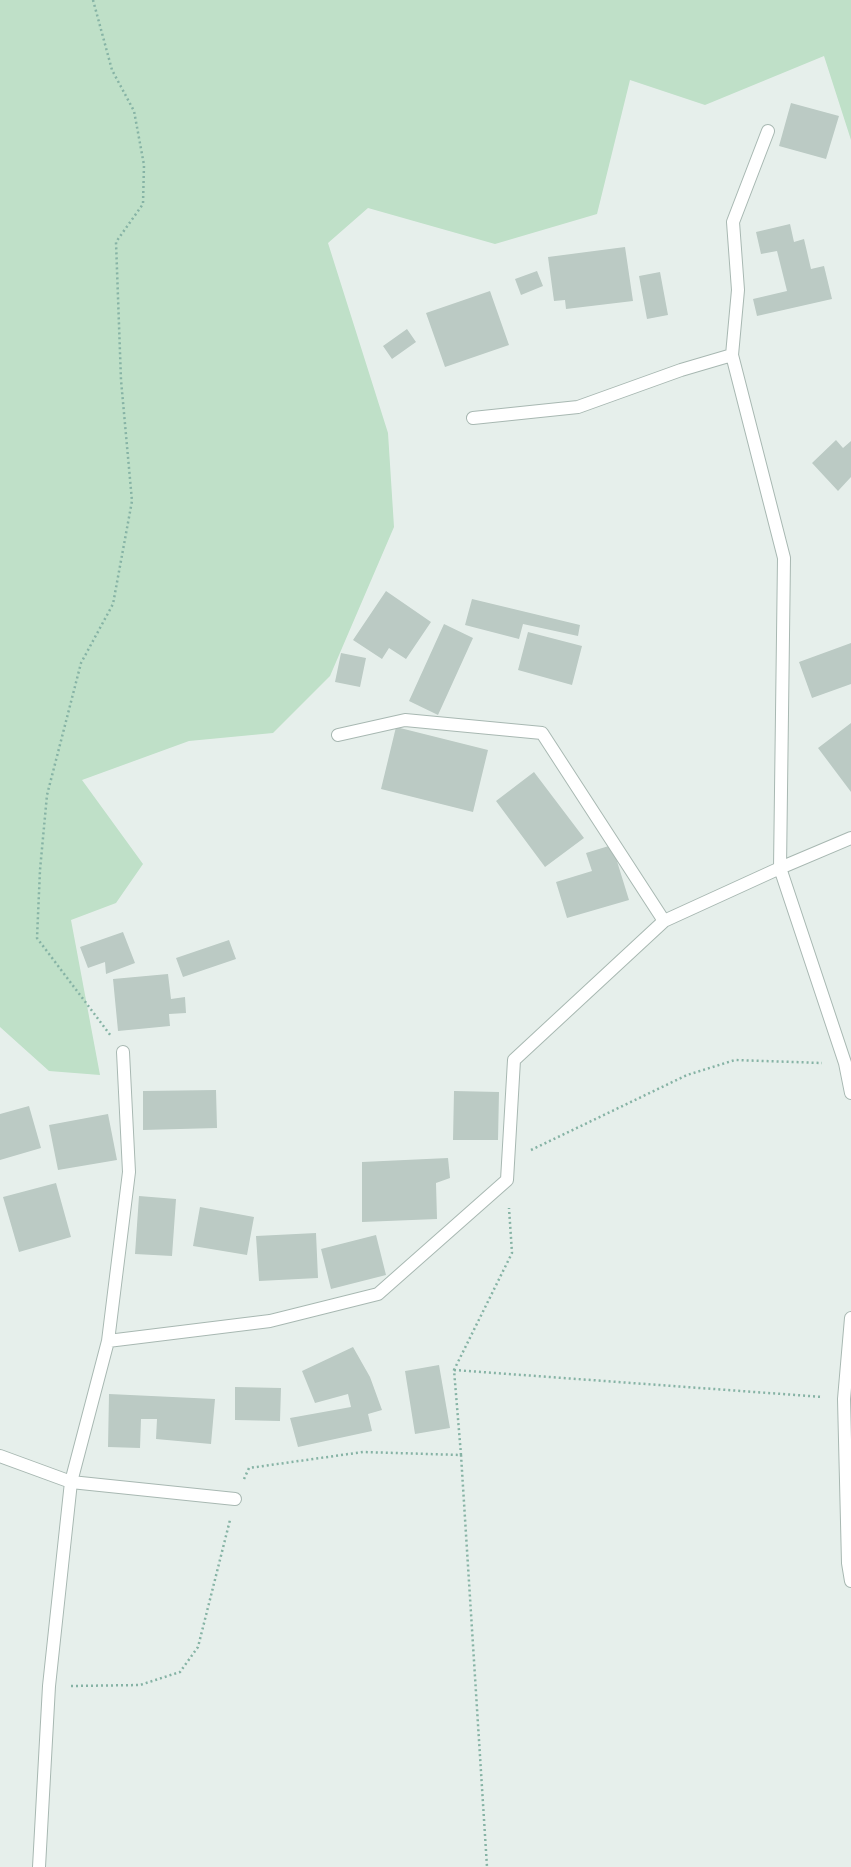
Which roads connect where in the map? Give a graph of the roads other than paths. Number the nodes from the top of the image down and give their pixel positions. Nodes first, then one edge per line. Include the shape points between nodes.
1 (768, 131) dead end
2 (732, 354) junction
3 (473, 418) dead end
4 (338, 735) dead end
5 (851, 838) edge
6 (780, 868) junction
7 (664, 921) junction
8 (123, 1052) road end
9 (851, 1093) edge
10 (851, 1318) edge
11 (108, 1341) junction
12 (0, 1456) edge
13 (71, 1482) junction
14 (235, 1499) road end
15 (851, 1581) edge
16 (39, 1867) edge

1 - 2 street via 733,222 738,290
2 - 3 street via 578,407
2 - 6 street via 784,558
4 - 7 street via 405,720 542,733
5 - 6 street
6 - 7 street
6 - 9 street via 845,1064
7 - 11 street via 514,1060 507,1180 378,1294 270,1321
8 - 11 street via 129,1172
10 - 15 street via 844,1399 848,1563
11 - 13 street
12 - 13 street
13 - 14 street
13 - 16 street via 48,1686

